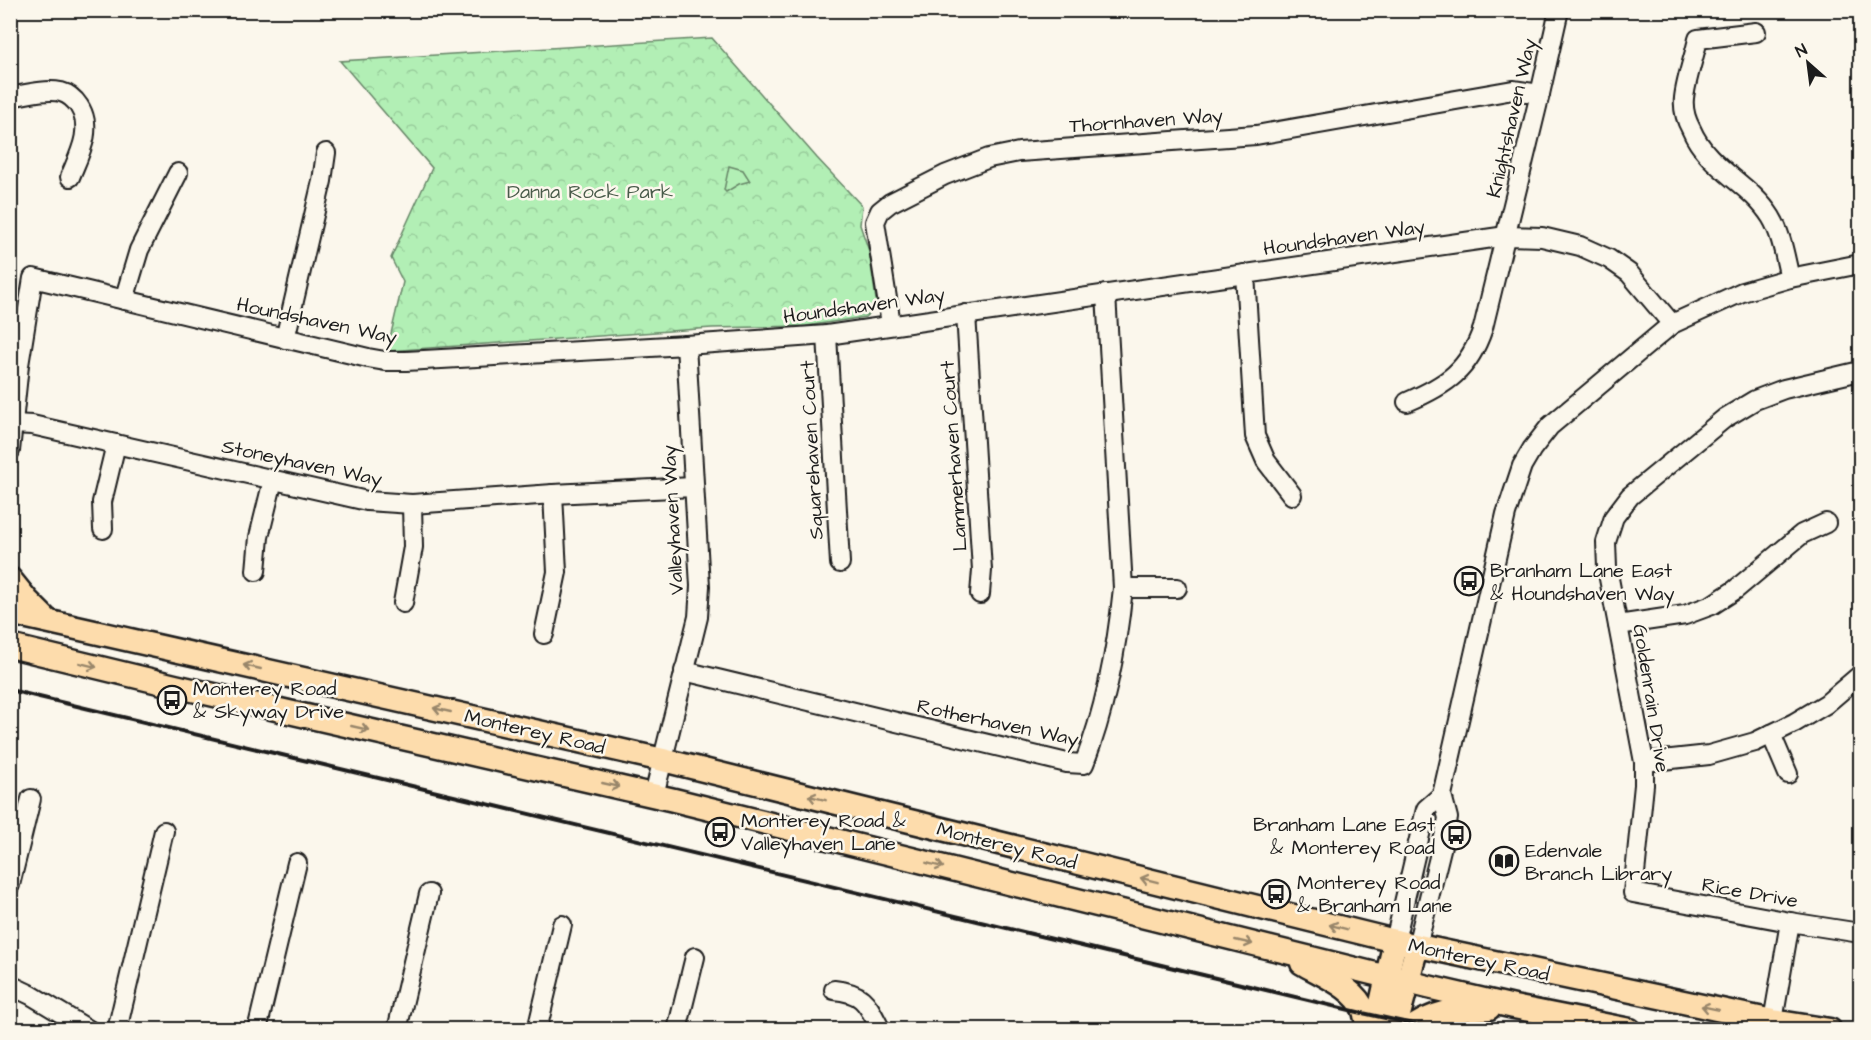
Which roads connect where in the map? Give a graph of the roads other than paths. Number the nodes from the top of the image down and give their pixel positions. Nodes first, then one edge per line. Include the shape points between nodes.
1 (1559, 10) edge
2 (1756, 32) dead end
3 (1540, 94) junction
4 (10, 97) edge
5 (326, 153) dead end
6 (178, 173) dead end
7 (70, 177) dead end
8 (1506, 236) junction
9 (1860, 264) edge
10 (1245, 274) junction
11 (1790, 278) junction
12 (1106, 294) junction
13 (124, 300) junction
14 (966, 314) junction
15 (891, 324) junction
16 (1672, 324) junction
17 (827, 335) junction
18 (285, 339) junction
19 (686, 345) junction
20 (1860, 371) edge
21 (1407, 402) dead end
22 (13, 424) junction
23 (116, 444) junction
24 (10, 451) edge
25 (273, 480) junction
26 (693, 488) junction
27 (553, 494) junction
28 (1292, 495) dead end
29 (412, 504) junction
30 (1826, 523) dead end
31 (103, 529) dead end
32 (840, 563) dead end
33 (256, 571) dead end
34 (10, 579) edge
35 (1123, 588) junction
36 (1178, 588) dead end
37 (980, 594) dead end
38 (404, 603) dead end
39 (10, 614) edge
40 (50, 622) junction
41 (1618, 626) junction
42 (544, 634) dead end
43 (10, 646) edge
44 (48, 655) junction
45 (10, 662) edge
46 (684, 671) junction
47 (1860, 675) edge
48 (1771, 734) junction
49 (663, 760) junction
50 (1644, 762) junction
51 (1788, 774) dead end
52 (654, 795) junction
53 (1443, 795) junction
54 (31, 799) dead end
55 (164, 831) dead end
56 (297, 863) dead end
57 (10, 885) edge
58 (1633, 893) joint
59 (429, 894) dead end
60 (1790, 922) junction
61 (562, 925) dead end
62 (1860, 933) edge
63 (1395, 941) junction
64 (1417, 946) junction
65 (1280, 950) junction
66 (694, 957) dead end
67 (1397, 979) junction
68 (10, 986) edge
69 (834, 990) dead end
70 (1514, 1007) junction
71 (1773, 1021) junction
72 (89, 1029) edge
73 (117, 1029) edge
74 (257, 1029) edge
75 (397, 1029) edge
76 (537, 1029) edge
77 (677, 1029) edge
78 (880, 1029) edge
79 (1368, 1029) edge
80 (1375, 1029) edge
81 (1395, 1029) edge
82 (1409, 1029) edge
83 (1630, 1029) edge
84 (1830, 1029) edge

1 - 3 street, Knightshaven Way
2 - 11 street via 1698,39 1684,99 1687,121 1696,142 1710,159 1756,198 1771,217 1781,239
3 - 8 street, Knightshaven Way
3 - 15 street, Thornhaven Way via 1513,90 1256,135 1019,152 989,158 945,175 880,211 875,222
4 - 7 street via 49,91 65,93 76,101 86,131
5 - 18 street
6 - 13 street via 139,250
8 - 10 street, Houndshaven Way
8 - 16 street, Houndshaven Way via 1542,237 1580,246 1608,259 1629,273
8 - 21 street, Knightshaven Way via 1476,349 1458,373
9 - 11 street
10 - 12 street, Houndshaven Way
10 - 28 street via 1255,436 1266,461
11 - 16 street via 1742,292
12 - 14 street, Houndshaven Way
12 - 35 street, Rotherhaven Way
13 - 18 street, Houndshaven Way
13 - 22 street, Houndshaven Way via 33,278
14 - 15 street, Houndshaven Way
14 - 37 street, Lammerhaven Court via 982,570
15 - 17 street, Houndshaven Way
16 - 53 street via 1550,426 1522,466 1503,526
17 - 19 street, Houndshaven Way
17 - 32 street, Squarehaven Court
18 - 19 street, Houndshaven Way via 385,361
19 - 26 street, Valleyhaven Way
20 - 41 street, Goldenrain Drive via 1755,400 1725,418 1630,496 1614,517 1606,542
22 - 23 street, Stoneyhaven Way
22 - 24 street
23 - 25 street, Stoneyhaven Way
23 - 31 street via 102,502
25 - 29 street, Stoneyhaven Way via 367,501
25 - 33 street via 259,537
26 - 27 street, Stoneyhaven Way
26 - 46 street, Valleyhaven Way via 700,586 698,616
27 - 29 street, Stoneyhaven Way
27 - 42 street via 557,572
29 - 38 street via 414,547
30 - 41 street via 1802,534 1736,590 1712,605 1685,615
34 - 40 main road
35 - 36 street
35 - 46 street, Rotherhaven Way via 1118,634 1084,764
39 - 40 main road, Monterey Road
49 -> 40 main road, Monterey Road
41 - 50 street, Goldenrain Drive
43 - 44 main road, Monterey Road
44 - 45 main road
44 -> 52 main road, Monterey Road
46 - 49 street, Valleyhaven Way
47 - 48 street via 1826,704
48 - 50 street via 1709,755
48 - 51 street
49 - 52 street, Valleyhaven Way
63 -> 49 main road, Monterey Road
50 - 58 street, Goldenrain Drive
52 -> 65 main road, Monterey Road
53 - 63 street via 1426,809
53 - 64 street via 1448,818
54 - 57 street
55 - 73 street
56 - 74 street
58 - 60 street, Rice Drive
59 - 75 street
60 - 62 street, Rice Drive
60 - 71 street
61 - 76 street
63 - 64 main road, Monterey Road
63 - 67 main road
64 - 67 main road
71 -> 64 main road, Monterey Road
65 - 67 main road, Monterey Road
65 - 79 main road via 1351,992 1362,1005
66 - 77 street
67 - 70 main road, Monterey Road
67 - 80 main road
67 - 81 main road
68 - 72 street
69 - 78 street via 859,997
70 - 82 main road via 1437,1013
70 - 83 main road, Monterey Road
71 - 84 main road, Monterey Road

